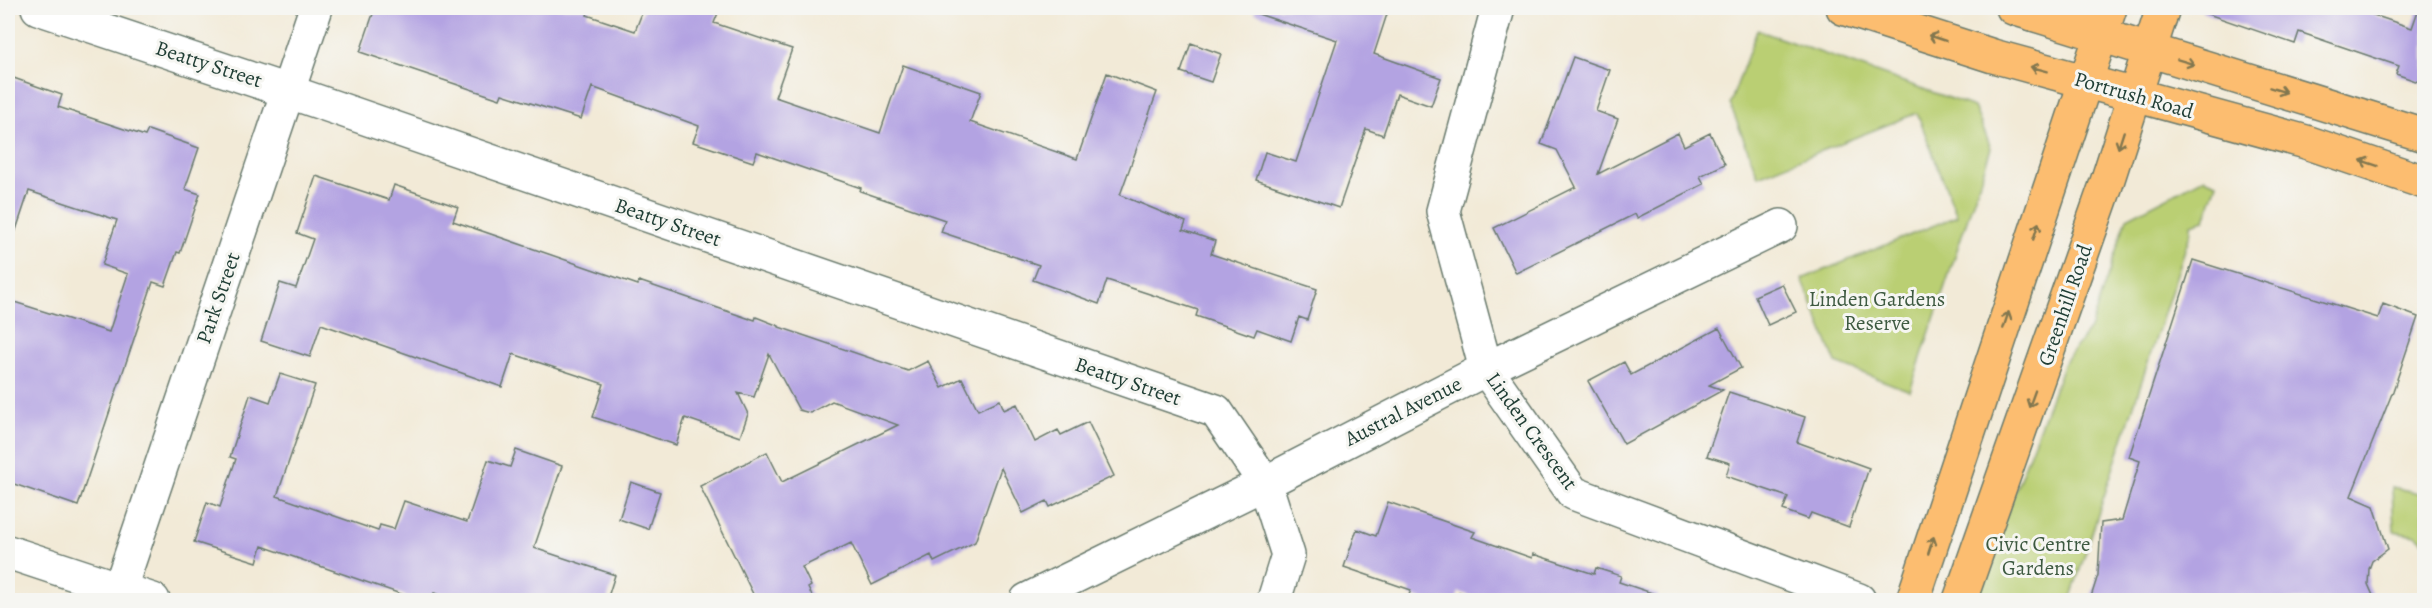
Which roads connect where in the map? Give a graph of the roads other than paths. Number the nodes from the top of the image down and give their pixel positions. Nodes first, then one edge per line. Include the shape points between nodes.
1 (38, 8) edge
2 (316, 8) edge
3 (1498, 8) edge
4 (1843, 8) edge
5 (2013, 8) edge
6 (2163, 8) edge
7 (2105, 21) edge
8 (2149, 51) junction
9 (2085, 81) junction
10 (287, 91) junction
11 (2135, 95) junction
12 (2424, 135) edge
13 (2424, 182) edge
14 (1781, 226) dead end
15 (1485, 369) junction
16 (1265, 483) junction
17 (8, 552) edge
18 (117, 595) edge
19 (153, 600) edge
20 (1027, 600) edge
21 (1274, 600) edge
22 (1859, 600) edge
23 (1913, 600) edge
24 (1960, 600) edge

1 - 10 street, Beatty Street
2 - 10 street, Park Street
3 - 15 street, Linden Crescent via 1443,211
9 -> 4 main road, Portrush Road
5 - 7 main road
6 - 8 main road, Greenhill Road
7 - 8 main road
7 - 9 main road
8 - 11 main road, Greenhill Road
8 -> 12 main road
9 - 11 main road, Portrush Road
23 -> 9 main road
10 - 16 street, Beatty Street via 1216,411
10 - 18 street, Park Street
13 -> 11 main road, Portrush Road via 2306,142
11 -> 24 main road, Greenhill Road
14 - 15 street, Austral Avenue
15 - 16 street, Austral Avenue
15 - 22 street, Linden Crescent via 1574,493
16 - 20 street, Austral Avenue
16 - 21 street, Beatty Street via 1288,555
17 - 18 street
18 - 19 street

